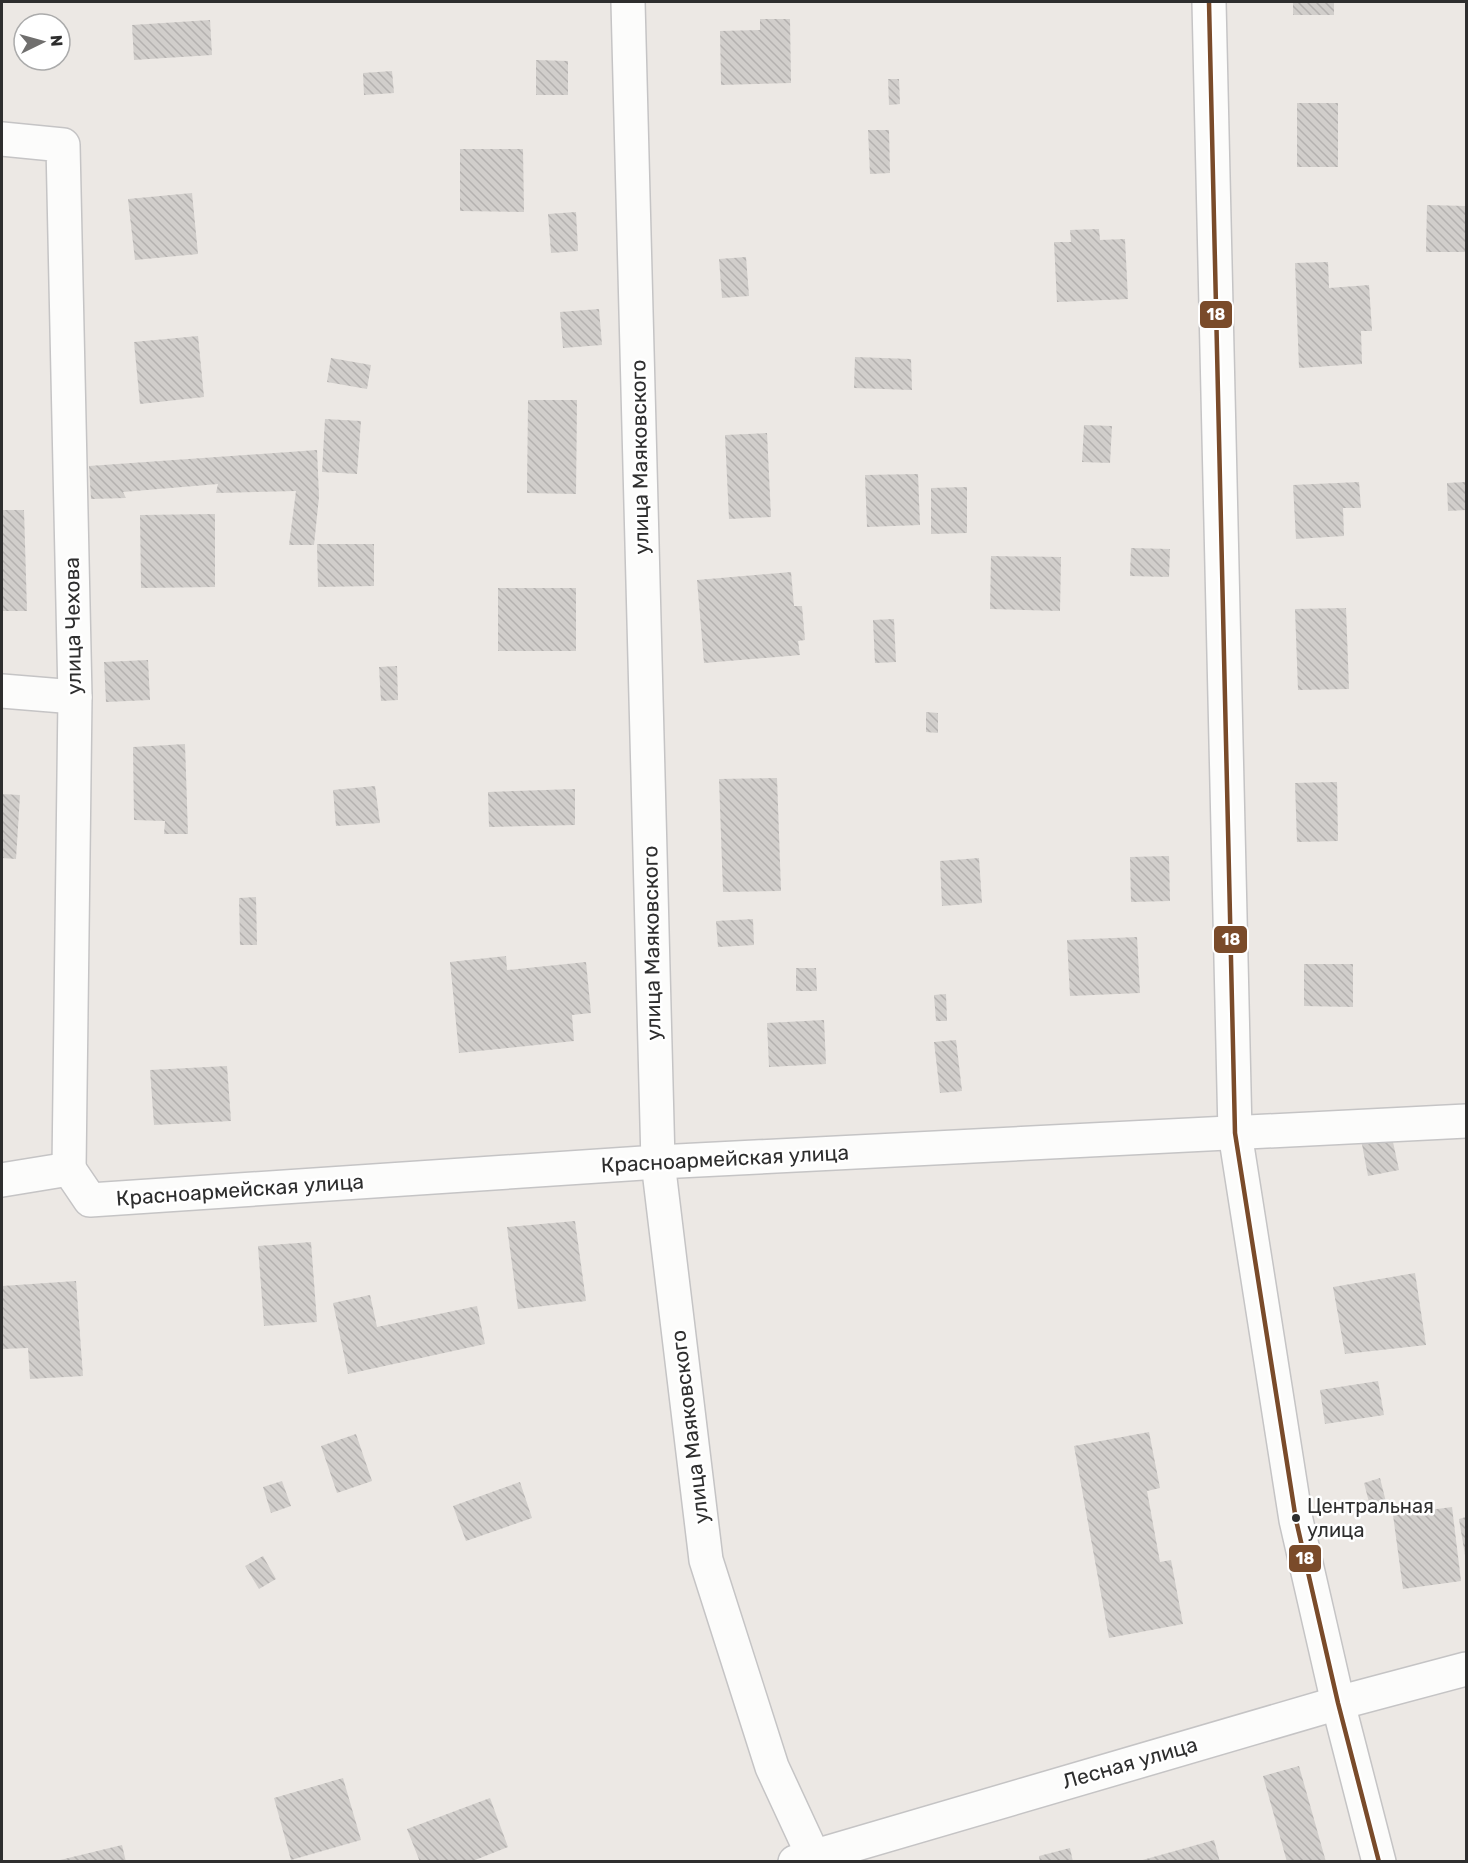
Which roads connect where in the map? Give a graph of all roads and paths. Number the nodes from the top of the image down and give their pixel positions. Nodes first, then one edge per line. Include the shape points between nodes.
1 (628, 2) edge
2 (1209, 2) edge
3 (2, 139) edge
4 (2, 691) edge
5 (75, 697) junction
6 (1467, 1121) edge
7 (1235, 1133) junction
8 (657, 1162) junction
9 (69, 1169) junction
10 (2, 1180) edge
11 (1467, 1669) edge
12 (1338, 1703) junction
13 (808, 1860) edge
14 (1379, 1862) edge

1 - 8 street, улица Маяковского
2 - 7 street
3 - 5 street, улица Чехова via 63,145
4 - 5 street
5 - 9 street, улица Чехова
6 - 7 street, Красноармейская улица
7 - 8 street, Красноармейская улица
7 - 12 street via 1296,1520
8 - 9 street, Красноармейская улица via 90,1200
8 - 13 street, улица Маяковского via 706,1560 771,1767
9 - 10 street
11 - 12 street, Лесная улица
12 - 13 street, Лесная улица
12 - 14 street

